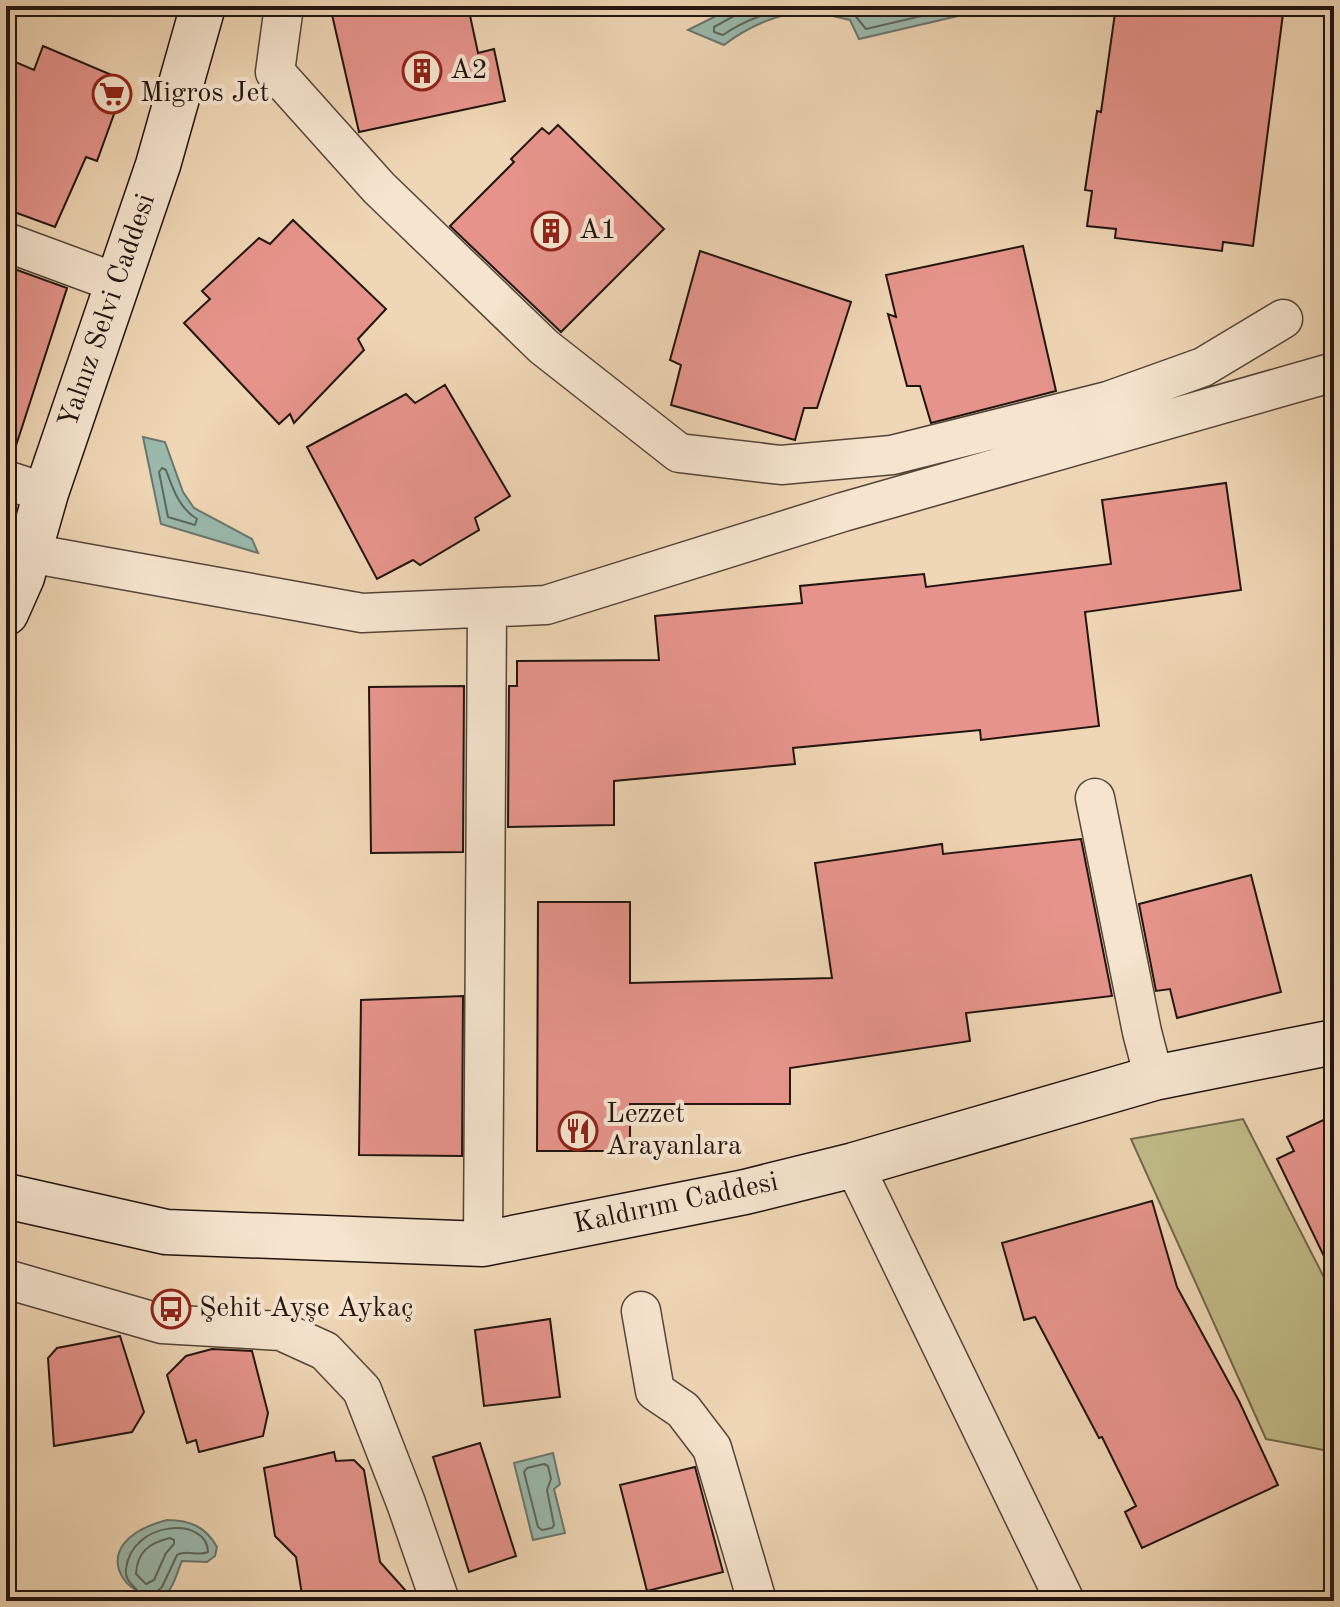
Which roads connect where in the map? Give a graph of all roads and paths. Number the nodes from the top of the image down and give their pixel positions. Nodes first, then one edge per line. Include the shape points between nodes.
1 (203, 6) edge
2 (284, 6) edge
3 (6, 242) edge
4 (117, 283) junction
5 (1283, 319) dead end
6 (1334, 372) edge
7 (26, 487) edge
8 (29, 553) junction
9 (487, 608) junction
10 (6, 613) edge
11 (1095, 798) dead end
12 (1334, 1042) edge
13 (1154, 1078) junction
14 (854, 1165) junction
15 (6, 1196) edge
16 (483, 1244) junction
17 (6, 1279) edge
18 (641, 1311) dead end
19 (440, 1601) edge
20 (757, 1601) edge
21 (1065, 1601) edge

1 - 4 street, Yalnız Selvi Caddesi via 158,165
2 - 5 street via 275,72 379,188 544,347 679,453 781,465 892,455 1108,401 1203,367
3 - 4 street
4 - 7 street, Yalnız Selvi Caddesi
6 - 9 street via 843,512 546,605
7 - 8 street, Yalnız Selvi Caddesi
8 - 9 street via 362,613
8 - 10 street, Yalnız Selvi Caddesi
9 - 16 street
11 - 13 street
12 - 13 street, Kaldırım Caddesi
13 - 14 street, Kaldırım Caddesi
14 - 16 street, Kaldırım Caddesi
14 - 21 street
15 - 16 street, Kaldırım Caddesi via 166,1232
17 - 19 street via 162,1324 281,1331 325,1351 362,1390
18 - 20 street via 655,1391 683,1410 712,1448

